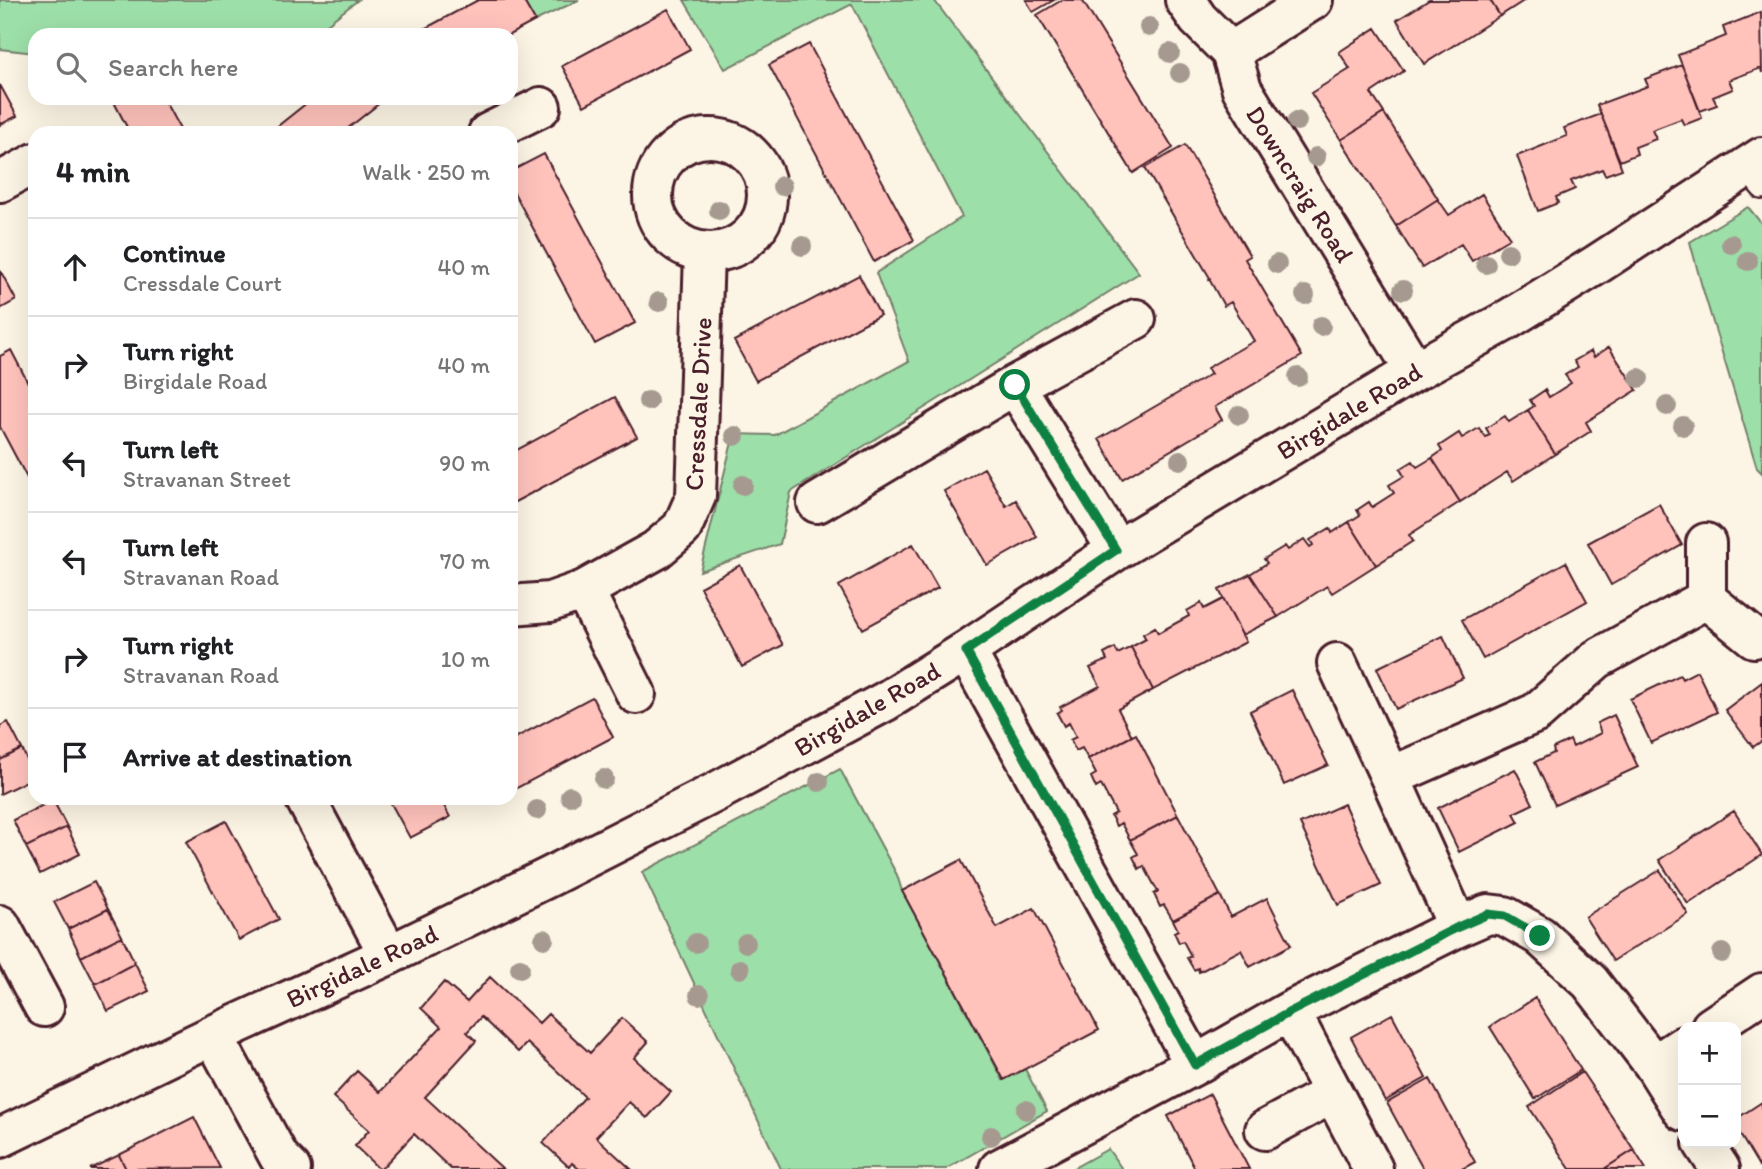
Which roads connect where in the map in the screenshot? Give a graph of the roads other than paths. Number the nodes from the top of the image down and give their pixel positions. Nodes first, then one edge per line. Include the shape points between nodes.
1 (1185, 0) edge
2 (1313, 0) edge
3 (1231, 52) junction
4 (541, 107) dead end
5 (502, 126) edge
6 (28, 168) edge
7 (1756, 172) edge
8 (0, 182) edge
9 (704, 253) dead end
10 (1136, 319) dead end
11 (1415, 371) junction
12 (1015, 385) junction
13 (817, 503) dead end
14 (1706, 542) dead end
15 (1116, 550) junction
16 (584, 590) junction
17 (1706, 599) junction
18 (518, 604) edge
19 (1754, 638) dead end
20 (966, 651) junction
21 (1337, 663) dead end
22 (636, 694) dead end
23 (1390, 777) junction
24 (309, 805) edge
25 (0, 925) edge
26 (1458, 927) junction
27 (389, 955) junction
28 (1762, 993) edge
29 (44, 1007) dead end
30 (1290, 1012) junction
31 (1718, 1022) edge
32 (213, 1035) junction
33 (1669, 1055) edge
34 (1195, 1065) junction
35 (1678, 1091) edge
36 (1333, 1093) junction
37 (1265, 1130) dead end
38 (0, 1138) edge
39 (1706, 1148) edge
40 (291, 1169) edge
41 (999, 1169) edge
42 (1373, 1169) edge
43 (1720, 1169) edge

1 - 3 street, Downcraig Road
2 - 3 street
3 - 11 street, Downcraig Road via 1242,89
4 - 5 street
6 - 8 street
7 - 11 street, Birgidale Road
9 - 16 street, Cressdale Drive via 696,496 682,528 656,550
10 - 12 street
11 - 15 street, Birgidale Road
12 - 13 street
12 - 15 street
14 - 17 street
15 - 20 street, Birgidale Road
16 - 18 street, Cressdale Drive via 550,602
16 - 22 street
17 - 19 street
17 - 23 street via 1597,659 1536,713
20 - 27 street, Birgidale Road via 886,701 716,792
20 - 34 street
21 - 23 street
23 - 26 street
24 - 27 street
25 - 29 street
26 - 30 street
26 - 33 street via 1488,914 1505,916 1540,936
27 - 32 street, Birgidale Road
28 - 31 street
30 - 34 street
30 - 36 street
32 - 38 street, Birgidale Road
32 - 40 street via 279,1157
33 - 35 street
34 - 41 street
36 - 37 street
36 - 42 street
39 - 43 street

